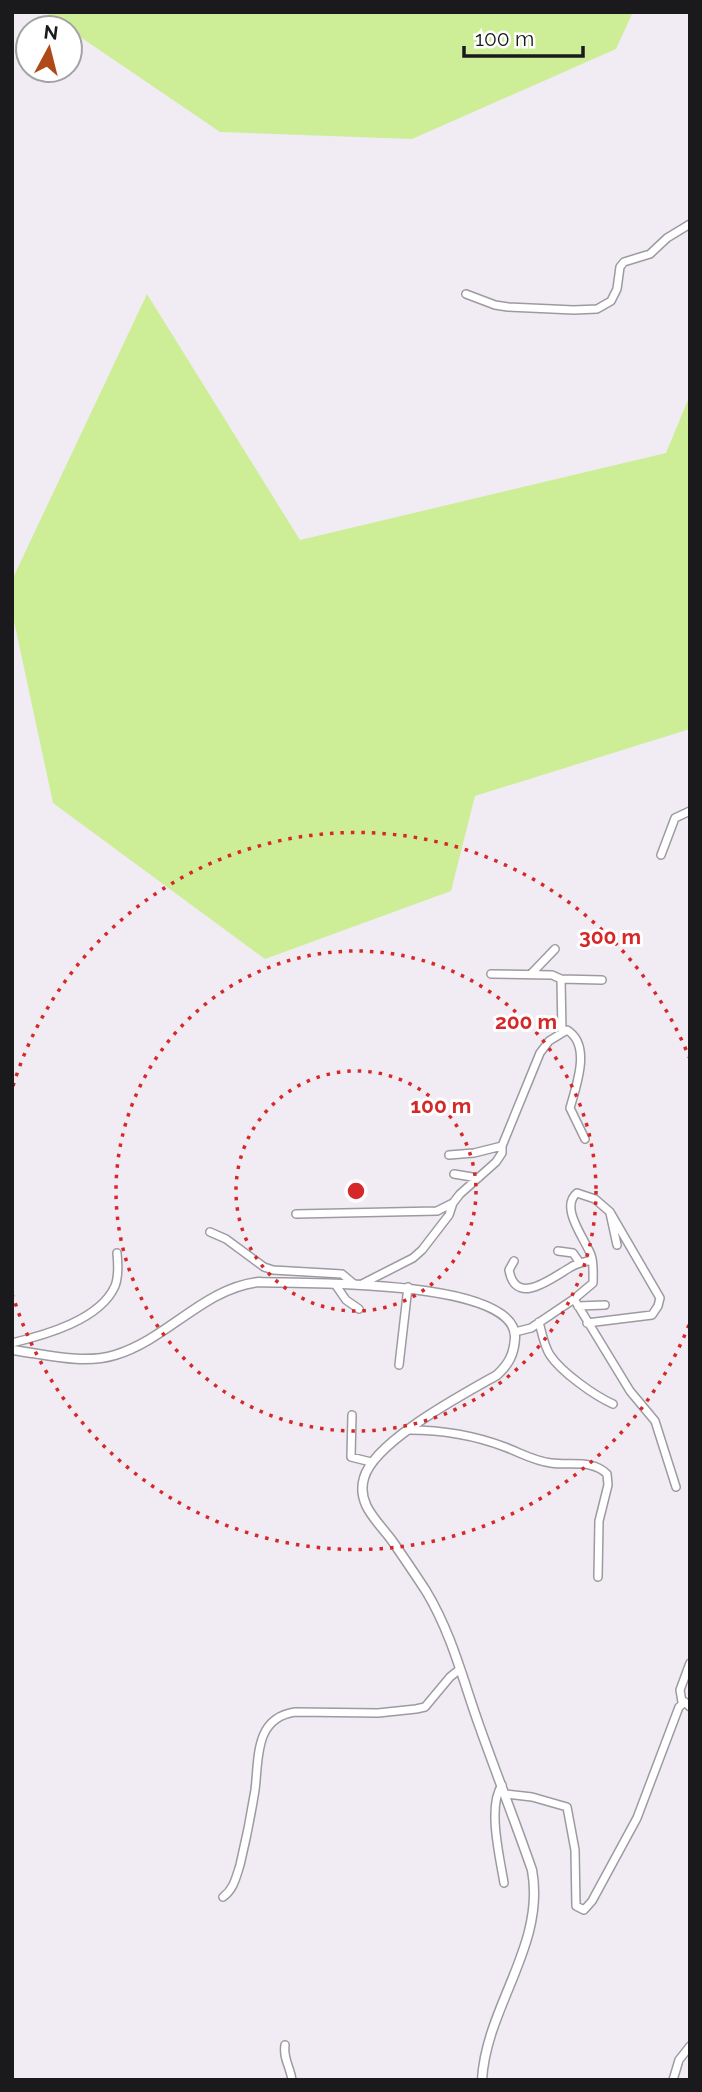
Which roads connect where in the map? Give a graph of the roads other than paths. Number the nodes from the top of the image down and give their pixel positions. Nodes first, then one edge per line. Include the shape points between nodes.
1 (690, 224) edge
2 (466, 294) dead end
3 (690, 811) edge
4 (661, 855) dead end
5 (555, 948) dead end
6 (491, 974) dead end
7 (531, 974) junction
8 (561, 979) junction
9 (602, 980) dead end
10 (562, 1032) junction
11 (585, 1139) dead end
12 (502, 1146) junction
13 (449, 1155) dead end
14 (454, 1174) dead end
15 (478, 1178) junction
16 (453, 1203) junction
17 (610, 1212) junction
18 (296, 1213) dead end
19 (210, 1232) dead end
20 (617, 1245) dead end
21 (558, 1251) dead end
22 (117, 1253) dead end
23 (592, 1260) junction
24 (514, 1261) dead end
25 (580, 1263) junction
26 (335, 1284) junction
27 (357, 1285) junction
28 (408, 1287) junction
29 (576, 1303) junction
30 (604, 1305) dead end
31 (359, 1309) dead end
32 (539, 1322) junction
33 (587, 1323) junction
34 (515, 1332) junction
35 (12, 1343) edge
36 (12, 1350) edge
37 (399, 1365) dead end
38 (613, 1404) dead end
39 (352, 1415) dead end
40 (409, 1430) junction
41 (371, 1462) junction
42 (676, 1487) dead end
43 (598, 1577) dead end
44 (690, 1663) edge
45 (460, 1669) junction
46 (682, 1702) junction
47 (690, 1707) edge
48 (502, 1784) junction
49 (505, 1794) junction
50 (504, 1883) dead end
51 (223, 1897) dead end
52 (285, 2045) dead end
53 (690, 2046) edge
54 (292, 2080) edge
55 (482, 2080) edge
56 (673, 2080) edge

1 - 2 street via 650,254 624,262 611,301 597,309 508,307
3 - 4 street via 675,818
5 - 7 street
6 - 7 street
7 - 8 street
8 - 9 street
8 - 10 street
10 - 11 street via 567,1030 578,1039 579,1075 570,1108
10 - 12 street via 540,1053
12 - 13 street
12 - 15 street via 496,1162
14 - 15 street
15 - 16 street
16 - 18 street via 437,1211
16 - 27 street via 443,1224 413,1258
17 - 20 street
17 - 23 street via 585,1195 572,1198 573,1218
17 - 33 street via 660,1298 652,1315
19 - 27 street via 264,1267 342,1274
21 - 25 street via 573,1253
22 - 35 street via 115,1287 97,1307 61,1329
23 - 25 street
23 - 29 street via 593,1283
24 - 25 street via 510,1278 526,1288 551,1281
26 - 27 street
26 - 31 street
26 - 36 street via 240,1284 155,1337 116,1355 79,1359
27 - 28 street
28 - 34 street via 493,1308
28 - 37 street
29 - 30 street
29 - 32 street
29 - 33 street
32 - 34 street
32 - 38 street via 549,1354 597,1397
33 - 42 street via 660,1430
34 - 40 street via 510,1359 497,1376
39 - 41 street via 351,1457
40 - 41 street
40 - 43 street via 465,1436 539,1461 601,1468 608,1485 600,1521
41 - 45 street via 363,1480 368,1510 428,1595
44 - 46 street via 680,1690
45 - 48 street
45 - 51 street via 425,1707 378,1713 295,1712 273,1721 257,1749 246,1841 237,1874
46 - 47 street
46 - 49 street via 637,1818 584,1910 576,1906 575,1850 567,1807
48 - 49 street
48 - 50 street via 496,1795 496,1828
49 - 55 street via 531,1870 535,1901 524,1950 485,2051
52 - 54 street via 283,2057
53 - 56 street via 679,2060

